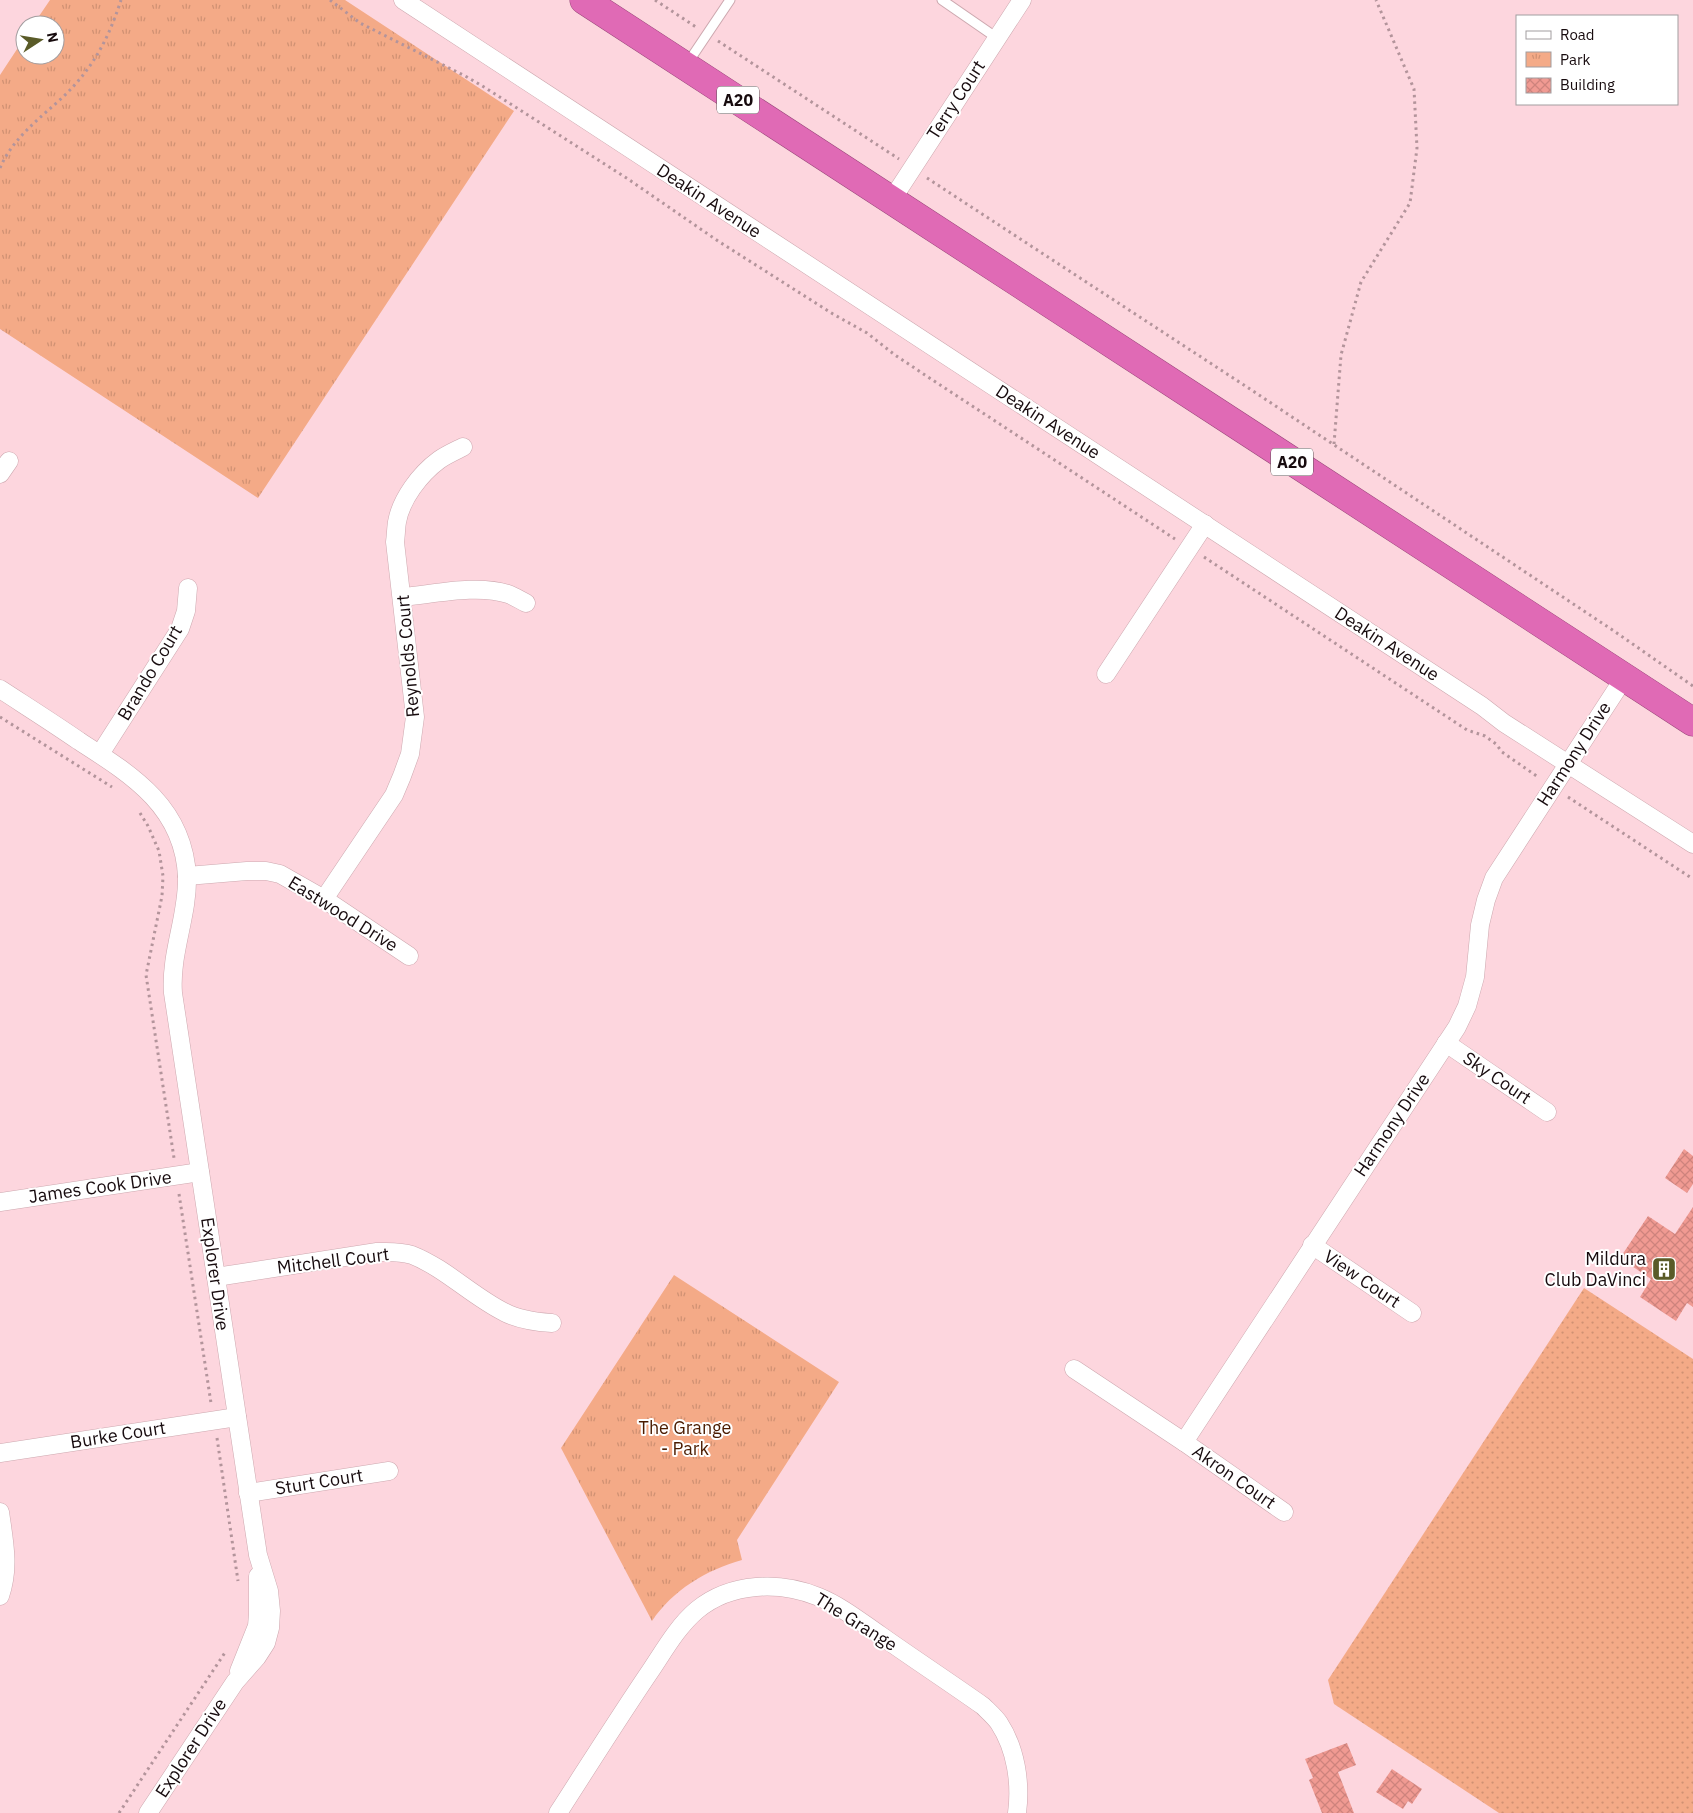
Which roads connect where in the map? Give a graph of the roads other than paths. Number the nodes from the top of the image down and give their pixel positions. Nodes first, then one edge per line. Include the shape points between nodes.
1 (403, 0) edge
2 (584, 0) edge
3 (730, 0) edge
4 (942, 0) edge
5 (1022, 0) edge
6 (997, 38) junction
7 (686, 66) junction
8 (891, 201) junction
9 (463, 447) dead end
10 (1205, 524) junction
11 (188, 588) dead end
12 (403, 598) junction
13 (526, 603) dead end
14 (1106, 674) dead end
15 (1624, 678) junction
16 (0, 689) edge
17 (1693, 722) edge
18 (100, 754) junction
19 (1569, 763) junction
20 (1693, 844) edge
21 (187, 876) junction
22 (324, 899) junction
23 (410, 956) dead end
24 (1446, 1043) junction
25 (1547, 1112) dead end
26 (200, 1172) junction
27 (0, 1202) edge
28 (1312, 1246) junction
29 (216, 1277) junction
30 (1412, 1313) dead end
31 (552, 1323) dead end
32 (1074, 1369) dead end
33 (237, 1417) junction
34 (1184, 1442) junction
35 (0, 1453) edge
36 (389, 1471) dead end
37 (248, 1493) junction
38 (0, 1512) edge
39 (1284, 1512) dead end
40 (0, 1596) edge
41 (148, 1813) edge
42 (558, 1813) edge
43 (1017, 1813) edge

1 - 10 street, Deakin Avenue
2 - 7 highway, A20
3 - 7 lane
4 - 6 lane
5 - 6 street, Terry Court
6 - 8 street, Terry Court
7 - 8 highway, A20
8 - 15 highway, A20
9 - 12 street, Reynolds Court via 439,460 426,472 402,505 395,542
10 - 14 street
10 - 19 street, Deakin Avenue
11 - 18 street, Brando Court via 180,629
12 - 13 street via 487,590 508,594
12 - 22 street, Reynolds Court via 415,717 410,754 394,795
15 - 17 highway, A20
15 - 19 street, Harmony Drive
16 - 18 street, Explorer Drive
18 - 21 street, Explorer Drive via 136,779 164,808 182,846
19 - 20 street, Deakin Avenue
19 - 24 street, Harmony Drive via 1494,878 1480,925 1475,977 1468,1006
21 - 22 street, Eastwood Drive via 266,871 280,874
21 - 26 street, Explorer Drive via 173,962 173,993
22 - 23 street, Eastwood Drive
24 - 25 street, Sky Court
24 - 28 street, Harmony Drive
26 - 27 street, James Cook Drive
26 - 29 street, Explorer Drive
28 - 30 street, View Court
28 - 34 street, Harmony Drive
29 - 31 street, Mitchell Court via 377,1252 396,1252 427,1262 503,1311 533,1322
29 - 33 street, Explorer Drive
32 - 34 street
33 - 35 street, Burke Court
33 - 37 street, Explorer Drive
34 - 39 street, Akron Court
36 - 37 street, Sturt Court
37 - 41 street, Explorer Drive via 258,1555 257,1626 234,1682
38 - 40 street via 6,1552 6,1571
42 - 43 street, The Grange via 679,1628 718,1597 737,1590 767,1586 801,1590 822,1598 983,1706 999,1722 1010,1744 1019,1790

